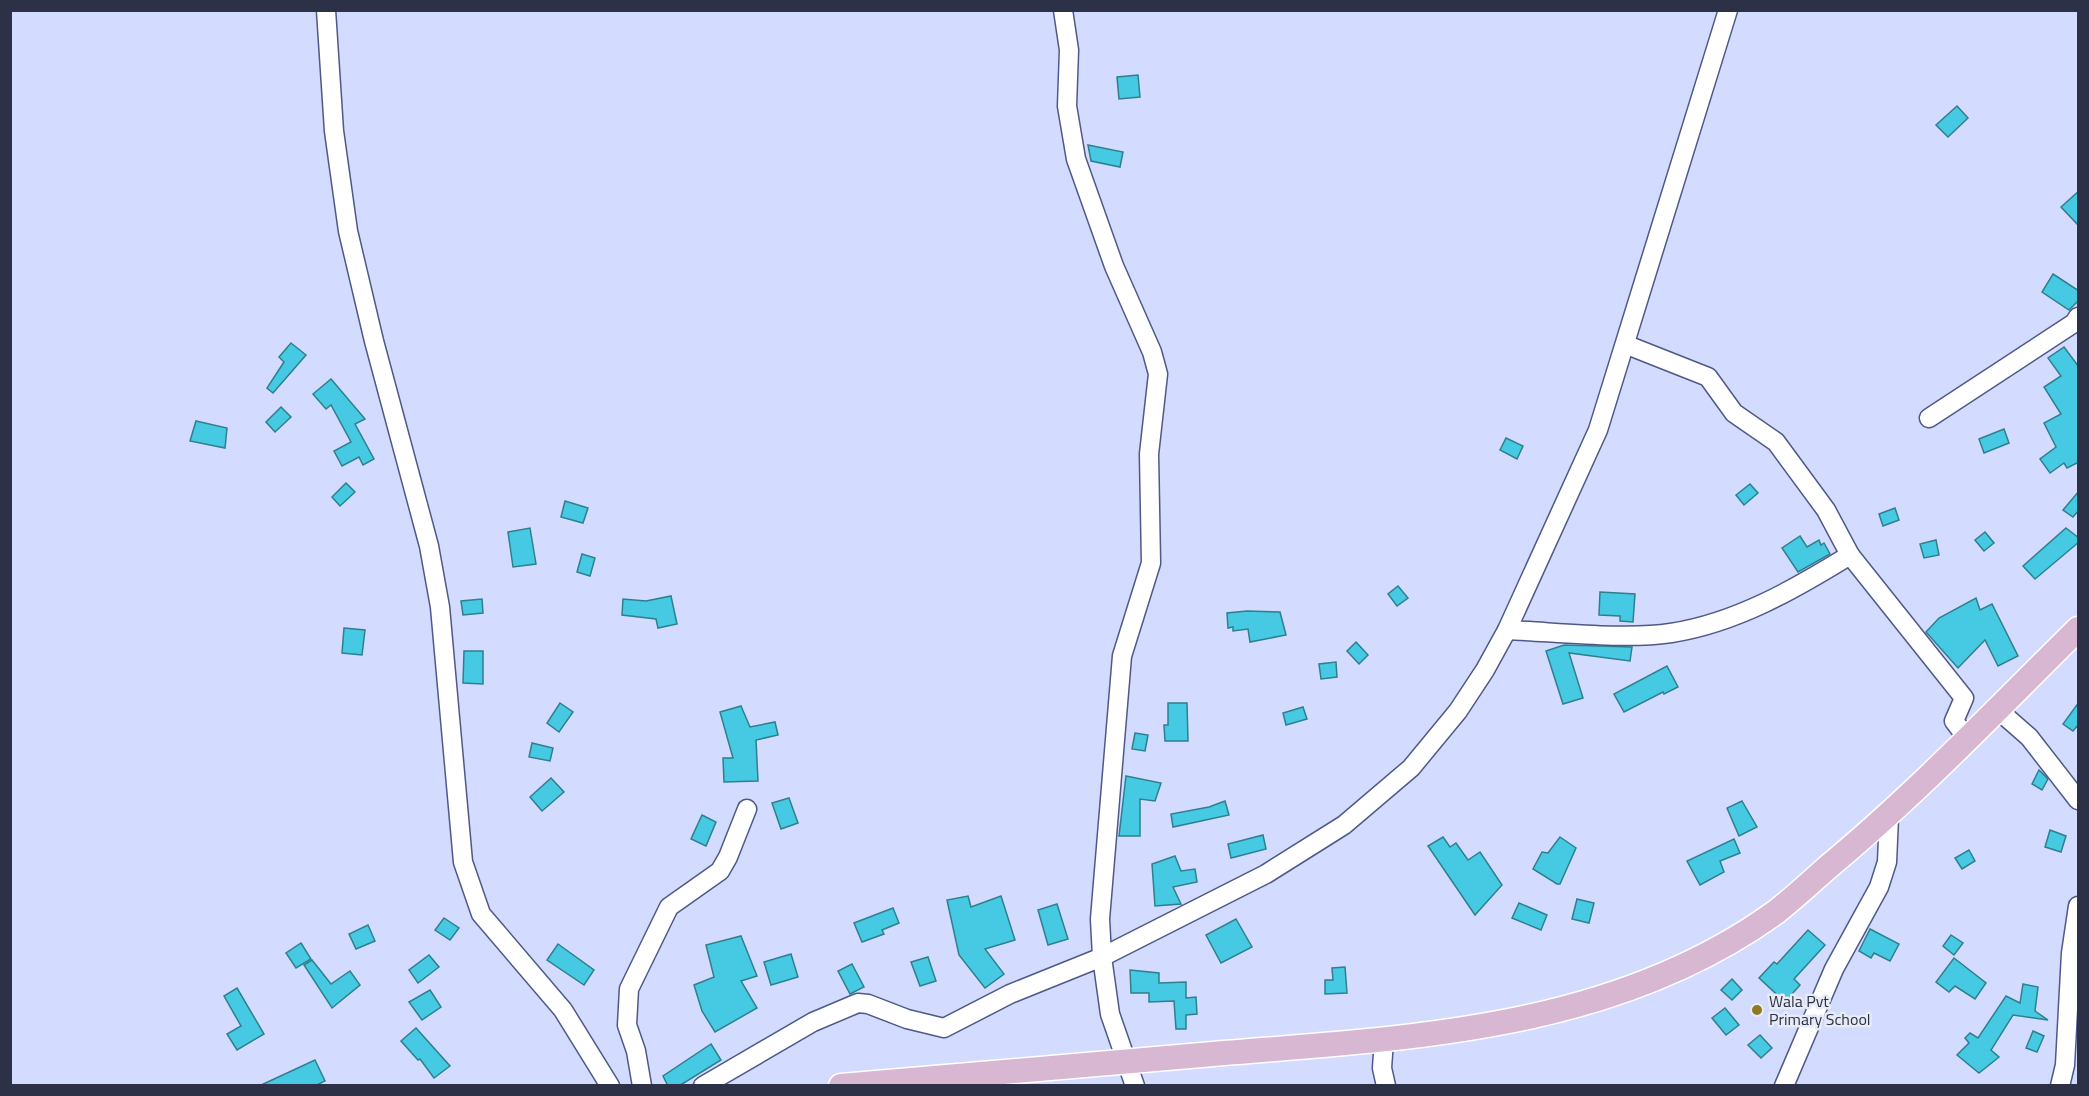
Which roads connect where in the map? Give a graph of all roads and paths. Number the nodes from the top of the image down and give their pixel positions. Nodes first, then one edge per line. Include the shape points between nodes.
1 (326, 10) edge
2 (1063, 10) edge
3 (1728, 10) edge
4 (2079, 317) edge
5 (1627, 345) junction
6 (1929, 418) dead end
7 (1850, 555) junction
8 (2079, 628) edge
9 (1507, 630) junction
10 (1997, 709) junction
11 (1967, 738) junction
12 (2079, 800) edge
13 (747, 809) dead end
14 (1889, 817) junction
15 (2079, 906) edge
16 (1102, 957) junction
17 (1384, 1040) junction
18 (1128, 1061) junction
19 (610, 1086) edge
20 (642, 1086) edge
21 (703, 1086) edge
22 (841, 1086) edge
23 (1135, 1086) edge
24 (1386, 1086) edge
25 (1784, 1086) edge
26 (2060, 1086) edge

1 - 19 street via 334,131 348,231 429,546 440,607 463,862 481,914 563,1010
2 - 16 street via 1069,50 1067,106 1076,159 1113,266 1158,374 1149,454 1151,563 1122,656 1100,919
3 - 5 street
4 - 6 street
5 - 7 street via 1708,377 1734,413 1776,442 1826,510
5 - 9 street via 1598,430
7 - 9 street via 1750,610 1703,627 1669,634
7 - 11 street via 1964,698 1954,721
8 - 10 main road
9 - 16 street via 1458,711 1411,768 1344,825 1266,874
10 - 11 main road
10 - 12 street via 2029,737
11 - 14 main road
13 - 20 street via 720,871 669,907 629,989 627,1025
14 - 17 main road via 1775,912 1661,976 1588,1004 1539,1016
14 - 25 street via 1887,862 1879,887 1834,969
15 - 26 street via 2071,953 2066,1065
16 - 18 street via 1110,1014
16 - 21 street via 1010,994 944,1028 858,1003 813,1022
17 - 18 main road
17 - 24 street via 1382,1068
18 - 22 main road
18 - 23 street

